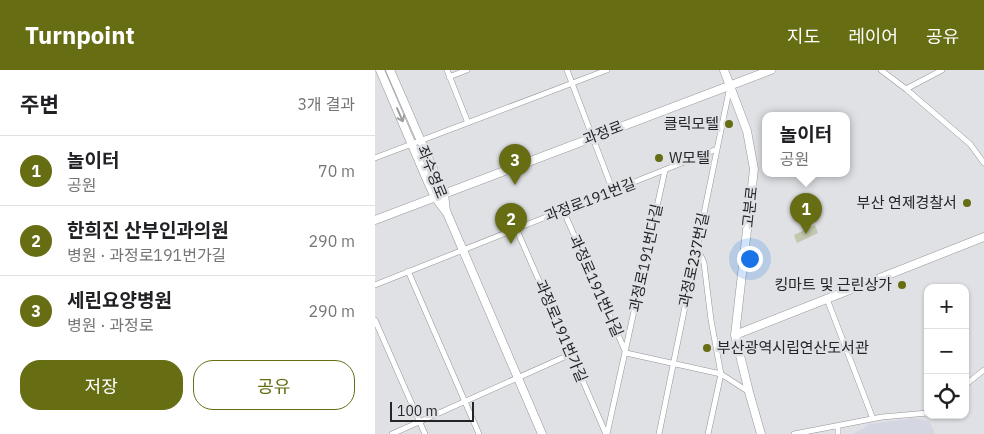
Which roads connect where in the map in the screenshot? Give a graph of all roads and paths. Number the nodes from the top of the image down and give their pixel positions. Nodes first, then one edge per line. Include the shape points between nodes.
1 (381, 70) edge
2 (390, 70) edge
3 (447, 70) edge
4 (467, 70) edge
5 (567, 70) edge
6 (607, 70) edge
7 (724, 70) edge
8 (771, 70) edge
9 (881, 70) edge
10 (942, 70) edge
11 (449, 77) junction
12 (572, 84) junction
13 (730, 85) junction
14 (906, 90) junction
15 (468, 124) junction
16 (593, 138) junction
17 (416, 143) junction
18 (717, 149) junction
19 (375, 158) edge
20 (984, 163) edge
21 (665, 170) junction
22 (613, 191) junction
23 (444, 194) junction
24 (435, 197) junction
25 (563, 210) junction
26 (447, 212) junction
27 (375, 220) edge
28 (516, 228) junction
29 (984, 237) edge
30 (697, 247) junction
31 (462, 250) junction
32 (408, 272) junction
33 (375, 285) edge
34 (827, 299) junction
35 (375, 320) edge
36 (735, 335) junction
37 (626, 353) junction
38 (571, 354) junction
39 (673, 363) junction
40 (984, 370) edge
41 (721, 374) junction
42 (518, 378) junction
43 (969, 382) edge
44 (749, 392) junction
45 (465, 402) junction
46 (924, 413) edge
47 (873, 419) junction
48 (419, 421) junction
49 (837, 426) junction
50 (392, 434) edge
51 (425, 434) edge
52 (479, 434) edge
53 (542, 434) edge
54 (607, 434) edge
55 (659, 434) edge
56 (708, 434) edge
57 (761, 434) edge
58 (794, 434) edge
59 (839, 434) edge

1 -> 17 main road, 좌수영로
2 - 17 main road, 좌수영로
3 - 11 street
4 - 11 street
5 - 12 street
6 - 12 street
7 - 13 main road, 고분로
8 - 13 main road, 과정로
9 - 14 street
10 - 14 street
11 - 15 street
12 - 15 street
12 - 16 street
13 - 16 main road, 과정로
13 - 18 street, 과정로237번길
13 - 36 main road, 고분로 via 747,131 754,169
14 - 20 street via 970,144
15 - 17 street
16 - 22 street
16 - 23 main road, 과정로
17 - 19 street
17 - 23 main road, 좌수영로
17 - 24 main road, 좌수영로
18 - 21 street, 과정로191번길
18 - 30 street, 과정로237번길
21 - 22 street, 과정로191번길
21 - 37 street, 과정로191번다길
22 - 25 street, 과정로191번길
23 - 24 main road, 과정로
23 - 26 main road, 좌수영로
24 - 26 main road, 좌수영로
24 - 27 main road, 과정로
25 - 28 street, 과정로191번길
25 - 37 street, 과정로191번나길
26 - 31 main road
28 - 31 street, 과정로191번길
28 - 38 street, 과정로191번가길
29 - 34 main road
30 - 39 street, 과정로237번길
30 - 41 street via 705,263
31 - 32 street, 과정로191번길
31 - 42 main road
32 - 33 street, 과정로191번길
32 - 45 street
34 - 36 main road
34 - 47 street
35 - 48 street
36 - 44 main road, 고분로
37 - 39 street, 과정로191번나길
37 - 54 street, 과정로191번다길
38 - 42 street
38 - 54 street, 과정로191번가길
39 - 41 street, 과정로191번나길
39 - 55 street, 과정로237번길
40 - 43 street
41 - 44 street, 과정로191번나길
41 - 56 street
42 - 45 street
42 - 53 main road
44 - 57 main road, 고분로
45 - 48 street
45 - 52 street
46 - 47 street
47 - 49 street
48 - 50 street
48 - 51 street
49 - 58 street
49 - 59 street

